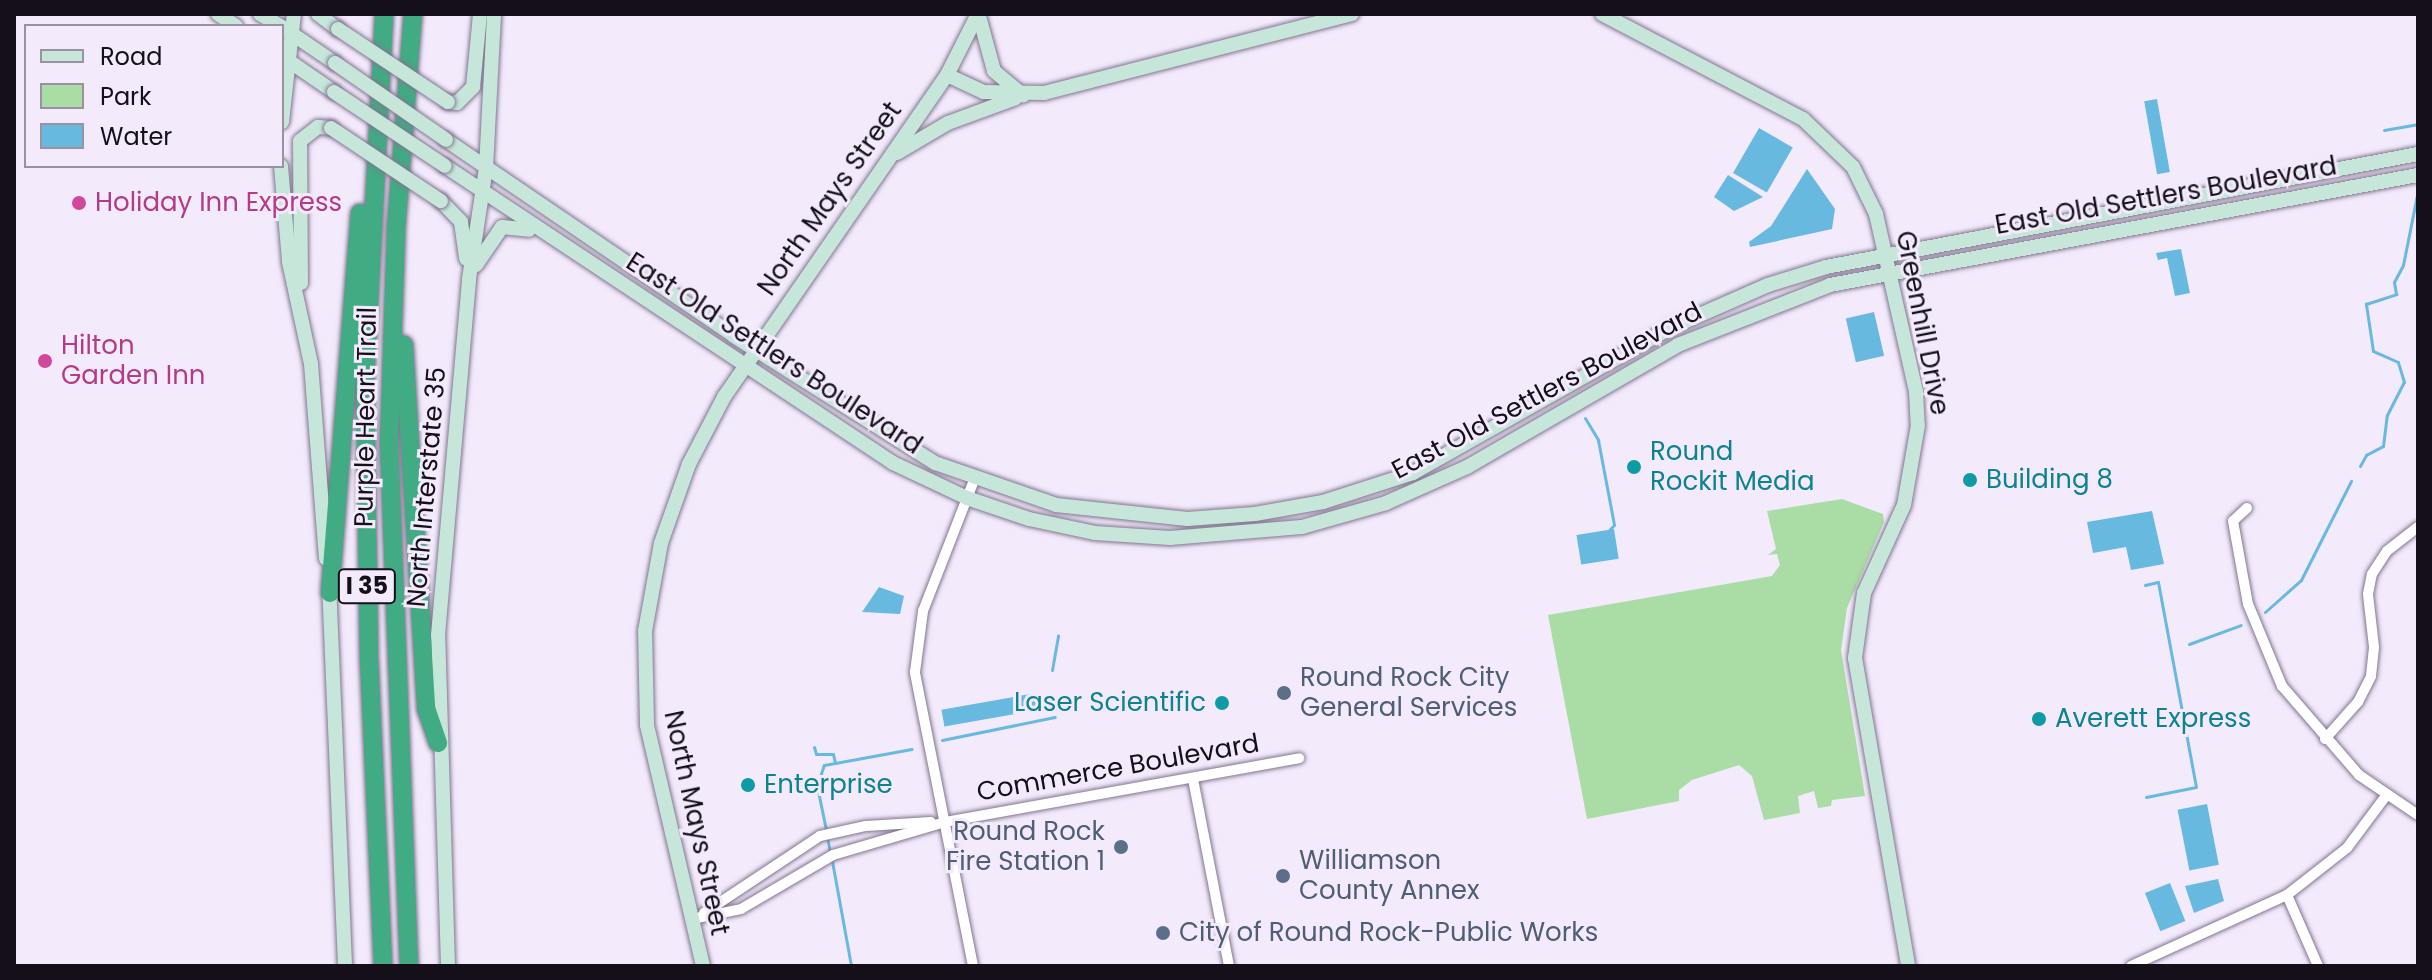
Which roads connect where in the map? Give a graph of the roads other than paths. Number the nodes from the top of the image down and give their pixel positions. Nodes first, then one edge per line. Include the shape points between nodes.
1 (215, 14) edge
2 (294, 14) edge
3 (318, 14) edge
4 (384, 14) edge
5 (413, 14) edge
6 (480, 14) edge
7 (494, 14) edge
8 (978, 14) edge
9 (1352, 14) edge
10 (1602, 14) edge
11 (232, 24) edge
12 (285, 29) edge
13 (287, 60) edge
14 (947, 75) junction
15 (284, 91) edge
16 (1023, 95) junction
17 (403, 123) junction
18 (2418, 154) edge
19 (891, 156) junction
20 (281, 168) edge
21 (486, 168) junction
22 (2418, 175) edge
23 (482, 192) junction
24 (1885, 253) junction
25 (576, 254) junction
26 (1889, 271) junction
27 (469, 279) junction
28 (303, 317) junction
29 (755, 349) junction
30 (743, 367) junction
31 (974, 480) junction
32 (967, 498) junction
33 (2247, 508) dead end
34 (2418, 527) edge
35 (330, 593) junction
36 (2325, 739) junction
37 (438, 743) junction
38 (1299, 758) dead end
39 (1193, 779) junction
40 (2385, 797) junction
41 (2418, 815) edge
42 (945, 822) junction
43 (2287, 895) junction
44 (692, 919) junction
45 (345, 966) edge
46 (383, 966) edge
47 (409, 966) edge
48 (448, 966) edge
49 (703, 966) edge
50 (973, 966) edge
51 (1229, 966) edge
52 (1908, 966) edge
53 (2131, 966) edge
54 (2318, 966) edge

1 - 11 main road
2 - 12 main road
3 - 6 main road, bridge via 448,102 457,103 473,87
4 - 35 highway via 336,457
4 - 46 highway, Purple Heart Trail / I 35 via 365,379 369,660
5 - 17 highway, Purple Heart Trail / I 35
7 - 21 main road, North Interstate 35
8 - 14 main road, North Mays Street
8 - 16 main road via 994,71
9 - 16 main road
10 - 24 main road, Greenhill Drive via 1818,130 1862,182
12 - 13 main road
12 - 21 main road, East Old Settlers Boulevard, bridge
13 - 15 main road
13 - 23 main road, East Old Settlers Boulevard, bridge
14 - 16 main road via 983,92
14 - 19 main road, North Mays Street
16 - 19 main road via 948,123
17 - 37 highway via 411,170 404,311 407,415 426,708
17 - 47 highway, Purple Heart Trail / I 35 via 390,553
18 - 24 main road, East Old Settlers Boulevard
19 - 29 main road, North Mays Street
20 - 28 main road via 289,262
21 - 23 main road, North Interstate 35
21 - 29 main road, East Old Settlers Boulevard
22 - 26 main road, East Old Settlers Boulevard
23 - 25 main road, East Old Settlers Boulevard
23 - 27 main road, North Interstate 35
24 - 26 main road, Greenhill Drive
24 - 31 main road, East Old Settlers Boulevard via 1768,285 1716,306 1608,360 1413,473 1323,502 1229,517 1144,517 1056,505
25 - 27 main road via 512,224 487,242
25 - 30 main road, East Old Settlers Boulevard
26 - 32 main road, East Old Settlers Boulevard via 1830,285 1708,331 1467,467 1386,503 1302,527 1212,538 1095,533
26 - 52 main road, Greenhill Drive via 1916,392 1917,441 1904,505 1864,593 1855,658
27 - 28 main road, bridge via 461,222 441,201 331,128 307,132 297,157
27 - 37 main road, North Interstate 35 via 438,635
28 - 35 main road
29 - 30 main road, North Mays Street
29 - 31 main road, East Old Settlers Boulevard via 900,443
30 - 32 main road, East Old Settlers Boulevard via 882,456
30 - 44 main road, North Mays Street via 677,494 645,631 647,725
31 - 32 street
32 - 42 street via 923,611 915,654
33 - 36 street via 2233,521 2255,626 2282,686
34 - 36 street via 2387,551 2372,574 2371,676 2358,702
35 - 45 main road
36 - 40 street
37 - 48 main road, North Interstate 35
38 - 39 street, Commerce Boulevard
39 - 42 street, Commerce Boulevard
39 - 51 street
40 - 41 street
40 - 43 street via 2347,848
42 - 44 street, Commerce Boulevard via 833,855 741,909
42 - 44 street, Commerce Boulevard via 869,825 820,836 741,893
42 - 50 street
43 - 53 street
43 - 54 street
44 - 49 main road, North Mays Street

